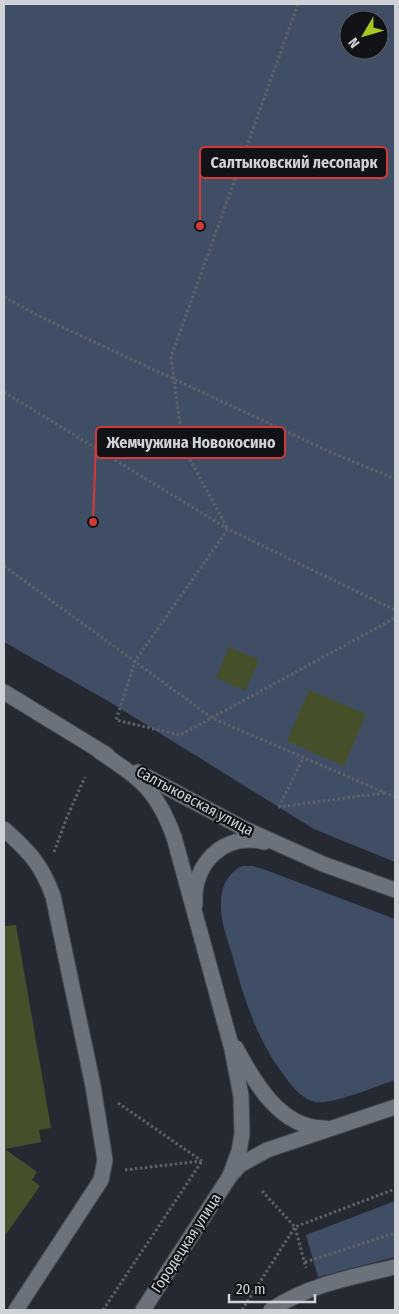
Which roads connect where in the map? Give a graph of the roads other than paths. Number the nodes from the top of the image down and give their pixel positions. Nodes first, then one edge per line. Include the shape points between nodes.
1 (4, 692) edge
2 (99, 751) junction
3 (4, 829) edge
4 (323, 864) junction
5 (395, 890) edge
6 (196, 918) junction
7 (217, 1000) junction
8 (395, 1107) edge
9 (344, 1124) junction
10 (230, 1176) junction
11 (395, 1267) edge
12 (16, 1310) edge
13 (143, 1310) edge
14 (271, 1310) edge

1 - 2 street, Салтыковская улица
2 - 4 street, Салтыковская улица via 243,828
2 - 6 street via 147,786 167,816
3 - 12 street via 32,856 46,876 53,896 93,1086 105,1160 101,1180
4 - 5 street, Салтыковская улица
4 - 6 street via 254,840 238,840 224,845 204,867 194,898
6 - 7 street
7 - 9 street via 236,1049 259,1086 280,1111 305,1126 330,1128
7 - 10 street via 242,1096 242,1134
8 - 9 street
9 - 10 street via 266,1150 240,1165
10 - 13 street, Городецкая улица
11 - 14 street via 329,1282

